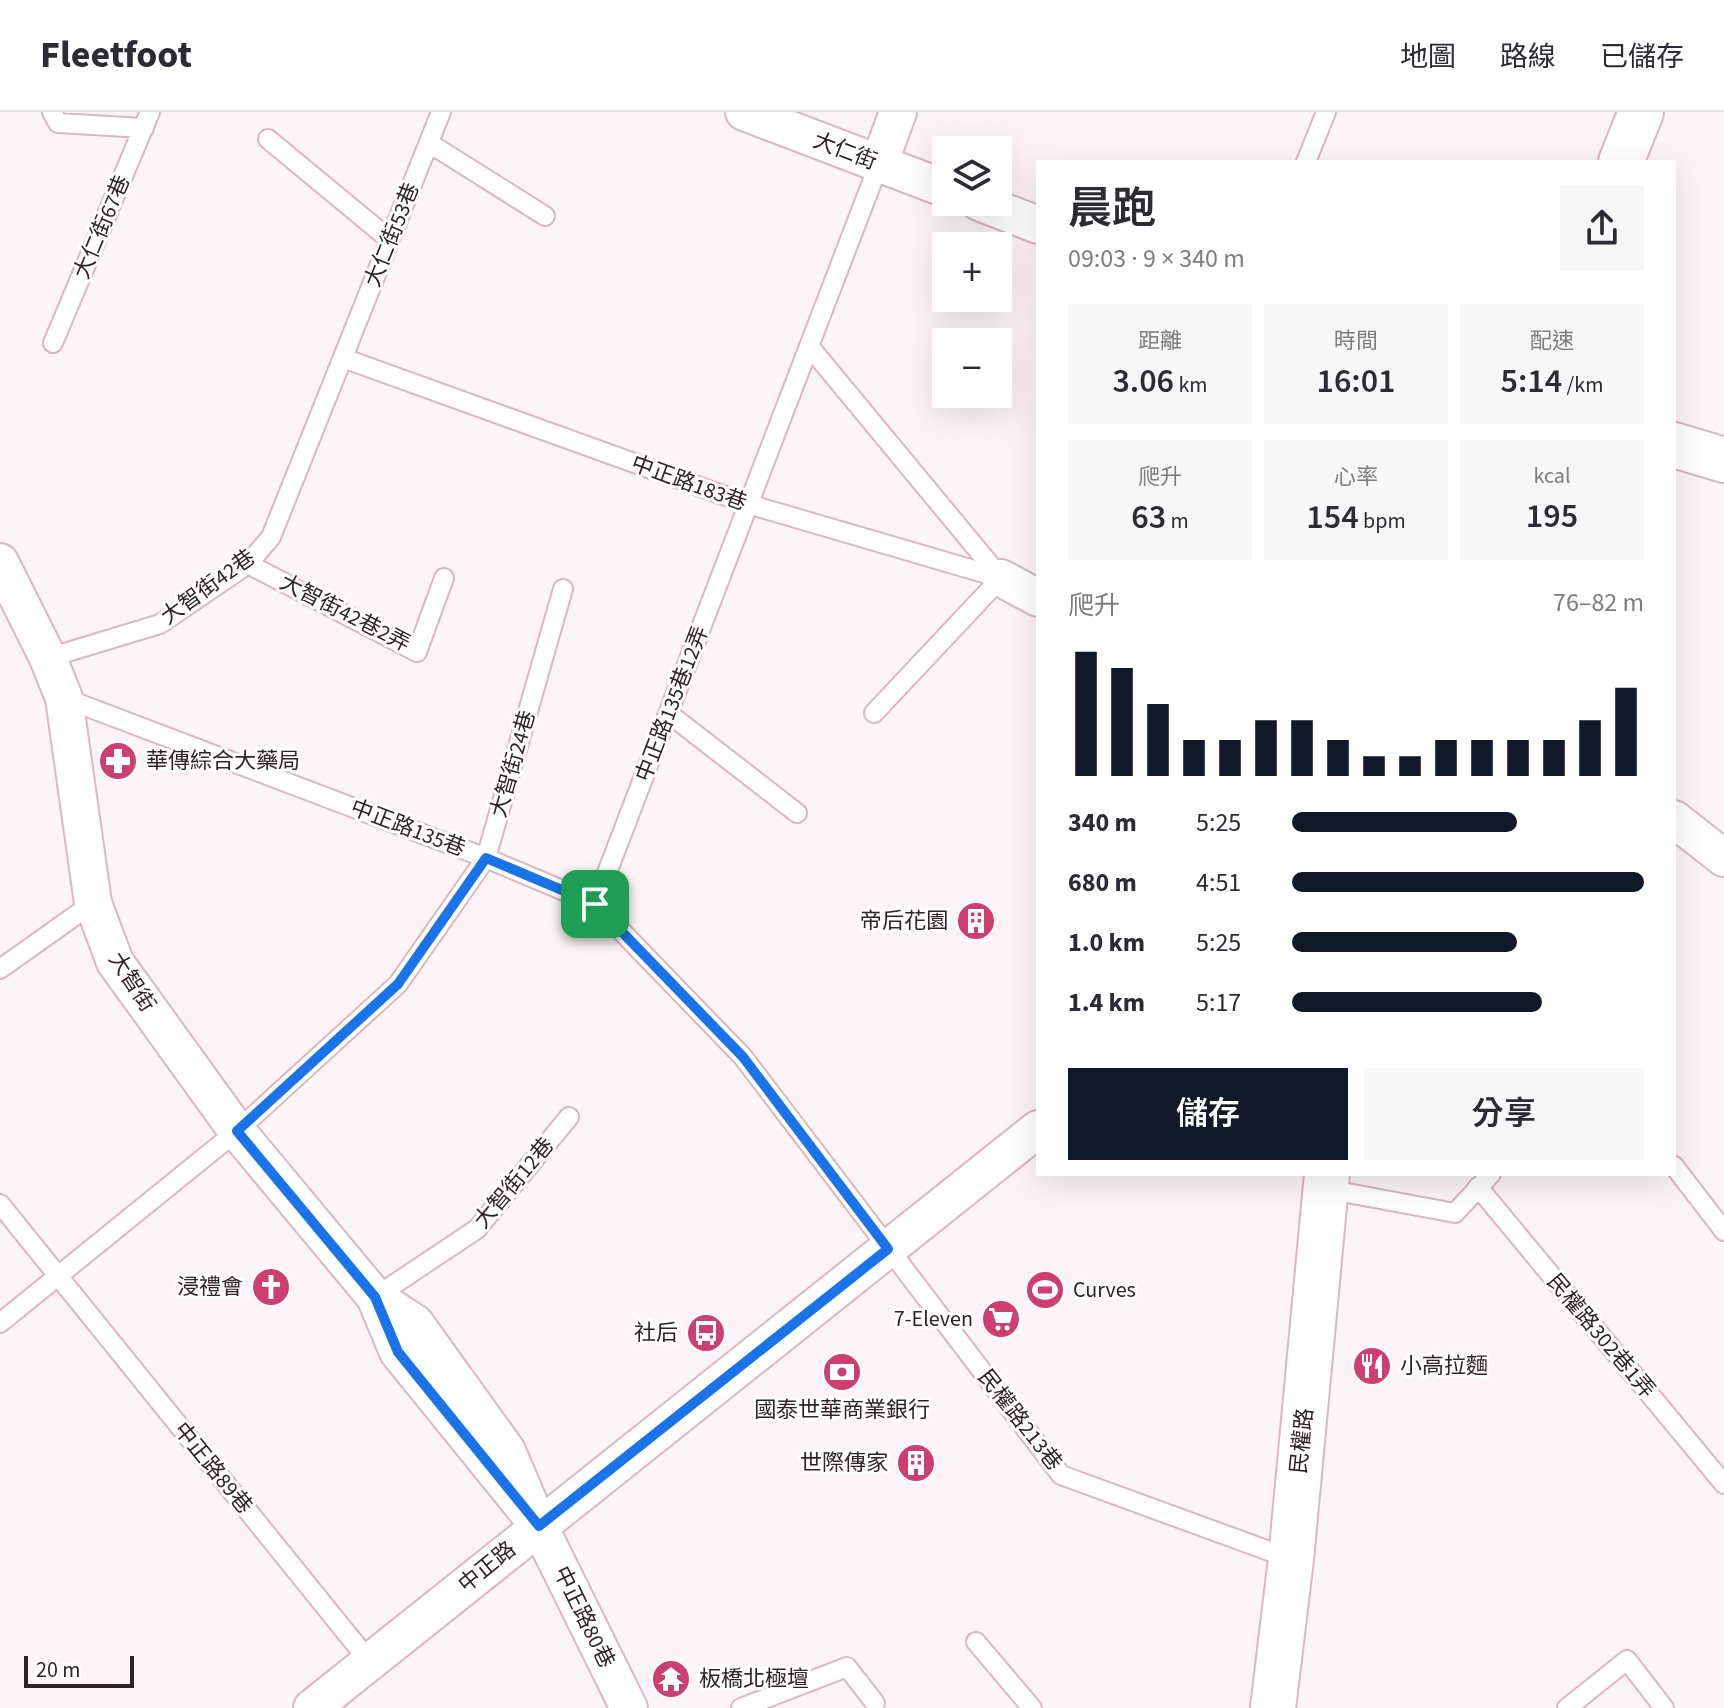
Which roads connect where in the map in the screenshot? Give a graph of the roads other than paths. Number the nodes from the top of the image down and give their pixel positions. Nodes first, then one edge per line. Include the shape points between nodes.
1 (52, 112) edge
2 (441, 112) edge
3 (744, 112) edge
4 (898, 112) edge
5 (1326, 112) edge
6 (1641, 112) edge
7 (147, 120) edge
8 (268, 139) dead end
9 (429, 143) junction
10 (1307, 160) edge
11 (1622, 160) edge
12 (879, 164) junction
13 (932, 184) edge
14 (1012, 215) edge
15 (545, 216) dead end
16 (1036, 224) edge
17 (390, 240) junction
18 (53, 343) dead end
19 (809, 346) junction
20 (343, 358) junction
21 (1676, 446) edge
22 (1724, 460) edge
23 (748, 504) junction
24 (0, 562) edge
25 (248, 564) junction
26 (444, 578) dead end
27 (1001, 578) junction
28 (563, 589) dead end
29 (1036, 597) edge
30 (48, 658) junction
31 (64, 698) junction
32 (668, 713) junction
33 (874, 713) dead end
34 (797, 813) dead end
35 (1676, 821) edge
36 (486, 858) junction
37 (1724, 858) edge
38 (93, 903) junction
39 (595, 904) junction
40 (0, 969) edge
41 (569, 1117) dead end
42 (237, 1131) junction
43 (1036, 1131) edge
44 (1676, 1169) edge
45 (1484, 1181) edge
46 (1326, 1182) edge
47 (0, 1204) edge
48 (1724, 1231) edge
49 (888, 1249) junction
50 (57, 1275) junction
51 (375, 1297) junction
52 (0, 1323) edge
53 (1724, 1484) edge
54 (539, 1526) junction
55 (1291, 1559) junction
56 (976, 1642) dead end
57 (369, 1661) junction
58 (875, 1703) dead end
59 (312, 1708) edge
60 (629, 1708) edge
61 (741, 1708) edge
62 (1032, 1708) edge
63 (1273, 1708) edge
64 (1567, 1708) edge
65 (1664, 1708) edge

1 - 7 lane via 58,123
2 - 9 lane, 大仁街53巷
3 - 12 street, 大仁街
4 - 12 street
5 - 10 lane
6 - 11 main road
7 - 18 lane, 大仁街67巷
8 - 17 lane
9 - 15 lane
9 - 17 lane, 大仁街53巷
12 - 13 street, 大仁街
12 - 19 lane, 中正路135巷12弄
14 - 16 street
17 - 20 lane, 大仁街53巷
19 - 23 lane, 中正路135巷12弄
19 - 27 lane
20 - 23 lane, 中正路183巷
20 - 25 lane, 大智街42巷 via 271,537
21 - 22 main road
23 - 27 lane, 中正路183巷
23 - 32 lane, 中正路135巷12弄
24 - 30 street, 大智街
25 - 26 lane, 大智街42巷2弄 via 417,652
25 - 30 lane, 大智街42巷 via 160,624
27 - 29 street, 中正路183巷
27 - 33 lane
28 - 36 lane, 大智街24巷
30 - 31 street, 大智街
31 - 36 lane, 中正路135巷
31 - 38 street, 大智街
32 - 34 lane
32 - 39 lane, 中正路135巷12弄
35 - 37 street
36 - 39 lane, 中正路135巷
36 - 42 lane, 大智街24巷 via 398,984
38 - 40 lane
38 - 42 street, 大智街 via 115,962
39 - 49 lane, 中正路135巷 via 743,1057
41 - 51 lane, 大智街12巷 via 477,1229
42 - 50 lane
42 - 51 street, 大智街
43 - 49 street, 中正路
44 - 48 lane
45 - 46 lane via 1455,1213
45 - 53 lane, 民權路302巷1弄
46 - 55 main road, 民權路
47 - 50 lane, 中正路89巷
49 - 54 street, 中正路
49 - 55 lane, 民權路213巷 via 1061,1475
50 - 52 lane
50 - 57 lane, 中正路89巷
51 - 54 street, 大智街 via 398,1352
54 - 57 street, 中正路
54 - 60 street, 中正路80巷
55 - 63 main road, 民權路
56 - 62 lane
57 - 59 street, 中正路
58 - 61 lane via 847,1667
64 - 65 lane via 1627,1660

